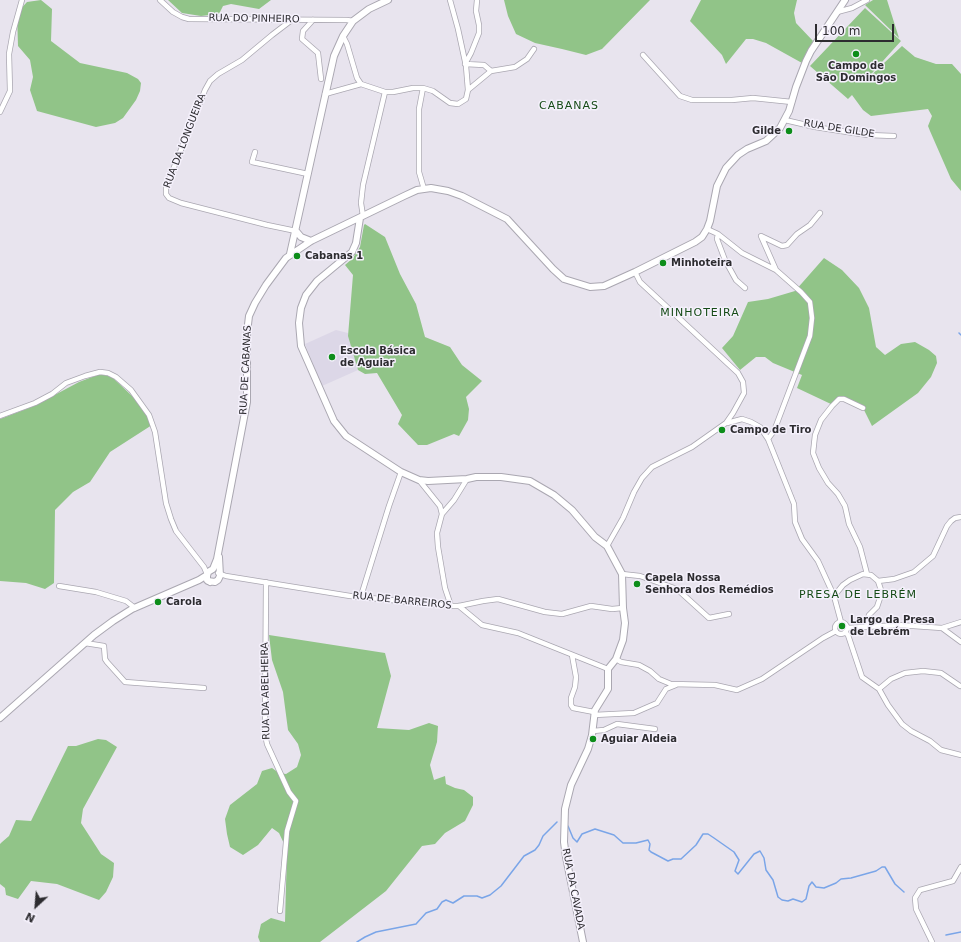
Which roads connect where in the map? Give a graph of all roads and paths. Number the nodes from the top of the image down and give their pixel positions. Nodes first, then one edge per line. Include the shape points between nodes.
1 (22, 0) edge
2 (160, 0) edge
3 (388, 0) edge
4 (450, 0) edge
5 (477, 0) edge
6 (845, 0) edge
7 (867, 0) edge
8 (837, 12) junction
9 (293, 20) junction
10 (313, 20) junction
11 (353, 21) junction
12 (343, 36) junction
13 (534, 49) dead end
14 (643, 55) dead end
15 (465, 64) junction
16 (491, 71) junction
17 (321, 79) dead end
18 (361, 84) junction
19 (423, 88) junction
20 (468, 90) junction
21 (385, 92) junction
22 (325, 94) junction
23 (792, 102) junction
24 (0, 112) edge
25 (785, 120) junction
26 (894, 136) dead end
27 (255, 152) dead end
28 (308, 174) junction
29 (424, 189) junction
30 (820, 213) dead end
31 (361, 217) junction
32 (707, 229) junction
33 (296, 231) junction
34 (718, 234) junction
35 (311, 241) junction
36 (290, 254) junction
37 (776, 270) junction
38 (635, 272) junction
39 (746, 288) dead end
40 (863, 408) dead end
41 (0, 416) edge
42 (726, 423) junction
43 (768, 439) junction
44 (401, 472) junction
45 (468, 479) junction
46 (419, 480) junction
47 (442, 514) junction
48 (961, 517) edge
49 (607, 546) junction
50 (215, 574) junction
51 (622, 574) junction
52 (867, 574) junction
53 (199, 580) junction
54 (878, 581) junction
55 (266, 582) junction
56 (59, 586) dead end
57 (361, 596) junction
58 (834, 596) junction
59 (451, 606) junction
60 (459, 606) junction
61 (135, 608) junction
62 (623, 608) junction
63 (729, 614) dead end
64 (841, 622) junction
65 (961, 622) edge
66 (869, 627) junction
67 (942, 628) junction
68 (846, 630) junction
69 (836, 632) junction
70 (85, 642) junction
71 (961, 642) edge
72 (572, 655) junction
73 (616, 659) junction
74 (608, 669) junction
75 (678, 684) junction
76 (960, 686) dead end
77 (204, 688) dead end
78 (879, 689) junction
79 (594, 714) junction
80 (0, 718) edge
81 (655, 729) dead end
82 (593, 731) junction
83 (961, 755) edge
84 (961, 867) edge
85 (280, 911) dead end
86 (583, 942) edge
87 (932, 942) edge

1 - 24 street via 9,54 10,91
2 - 9 street, RUA DO PINHEIRO via 173,12 189,19
3 - 11 street via 369,9
4 - 15 street
5 - 15 street via 479,33
6 - 8 street
7 - 8 street
8 - 23 street via 806,61
9 - 10 street, RUA DO PINHEIRO
9 - 33 street, RUA DA LONGUEIRA via 242,60 210,81 166,187 166,194 181,203
10 - 11 street, RUA DO PINHEIRO
10 - 17 street via 303,31 302,39 318,53
11 - 12 street
12 - 18 street
12 - 22 street via 334,56
13 - 16 street via 527,59 515,66
14 - 23 street via 680,96 692,100 753,98
15 - 16 street via 484,65
15 - 20 street
16 - 20 street
18 - 21 street
18 - 22 street
19 - 20 street via 433,91 450,103 458,104 466,99
19 - 21 street
19 - 29 street via 419,109 419,165
21 - 31 street via 363,185
22 - 28 street
23 - 25 street
25 - 26 street, RUA DE GILDE via 847,132
25 - 32 street via 774,135 738,155 726,168 717,186
27 - 28 street via 252,162
28 - 33 street
29 - 31 street, RUA DE CABANAS via 411,192
29 - 38 street via 448,191 462,196 507,219 552,269 564,278 590,287 604,286
30 - 37 street via 787,245 782,246 761,236
31 - 35 street, RUA DE CABANAS
31 - 44 street via 352,252 317,281 306,295 299,324 301,346 334,421 346,436
32 - 34 street
32 - 38 street via 696,242
33 - 35 street via 301,238
33 - 36 street
34 - 37 street via 742,253
34 - 39 street via 717,239 725,260 736,280
35 - 36 street, RUA DE CABANAS
36 - 50 street, RUA DE CABANAS via 273,274 249,316 246,333 247,402 214,567
37 - 43 street via 810,302 812,318 810,336 774,431
38 - 42 street via 640,282 738,373 744,393
40 - 52 street via 844,399 832,406 821,420 815,435 813,453 828,483 845,506
41 - 50 street via 35,403 66,383 100,372 108,372 116,377 131,390 149,415 155,432 170,519 204,567
42 - 43 street via 742,419 751,422 760,428
42 - 49 street via 692,447 652,467 634,492 624,518
43 - 58 street via 794,504 795,522 802,539 818,562
44 - 46 street
44 - 57 street
45 - 46 street
45 - 47 street
45 - 49 street via 501,477 530,481 554,495 572,510 595,537
46 - 47 street via 440,506
47 - 59 street via 437,533 438,547
48 - 54 street via 951,521 933,556 914,572
49 - 51 street
50 - 53 street
50 - 53 street via 207,580 210,582
50 - 55 street, RUA DE BARREIROS
51 - 62 street
51 - 63 street via 640,576 677,589 709,618
52 - 54 street
52 - 58 street via 850,580
53 - 61 street
54 - 66 street via 880,598 878,607 869,615 866,623
55 - 57 street, RUA DE BARREIROS
55 - 85 street, RUA DA ABELHEIRA via 265,734 289,792 296,801 287,831
56 - 61 street via 103,594
57 - 59 street, RUA DE BARREIROS
58 - 64 street
59 - 60 street, RUA DE BARREIROS
60 - 62 street, RUA DE BARREIROS via 498,599 562,614 592,606
60 - 72 street via 482,626 518,633
61 - 70 street
62 - 73 street via 625,627
64 - 68 street via 846,625
64 - 69 street via 836,624
65 - 67 street
66 - 67 street via 899,624
66 - 68 street
67 - 71 street
68 - 69 street via 839,634
68 - 78 street via 862,677
69 - 75 street via 762,679 737,690 715,685
70 - 77 street via 104,646 106,662 125,682
70 - 80 street
72 - 74 street
72 - 79 street via 576,677 571,705 573,708
73 - 74 street
73 - 75 street via 639,665 659,679
74 - 79 street via 608,689 596,706
75 - 79 street via 666,689 657,703 634,713
76 - 78 street via 941,673 923,671 905,673 891,679
78 - 83 street via 902,724 941,750
79 - 82 street, RUA DA CAVADA
81 - 82 street via 617,724 604,730
82 - 86 street, RUA DA CAVADA via 564,809 564,842
84 - 87 street via 952,881 920,890 915,898 916,909

